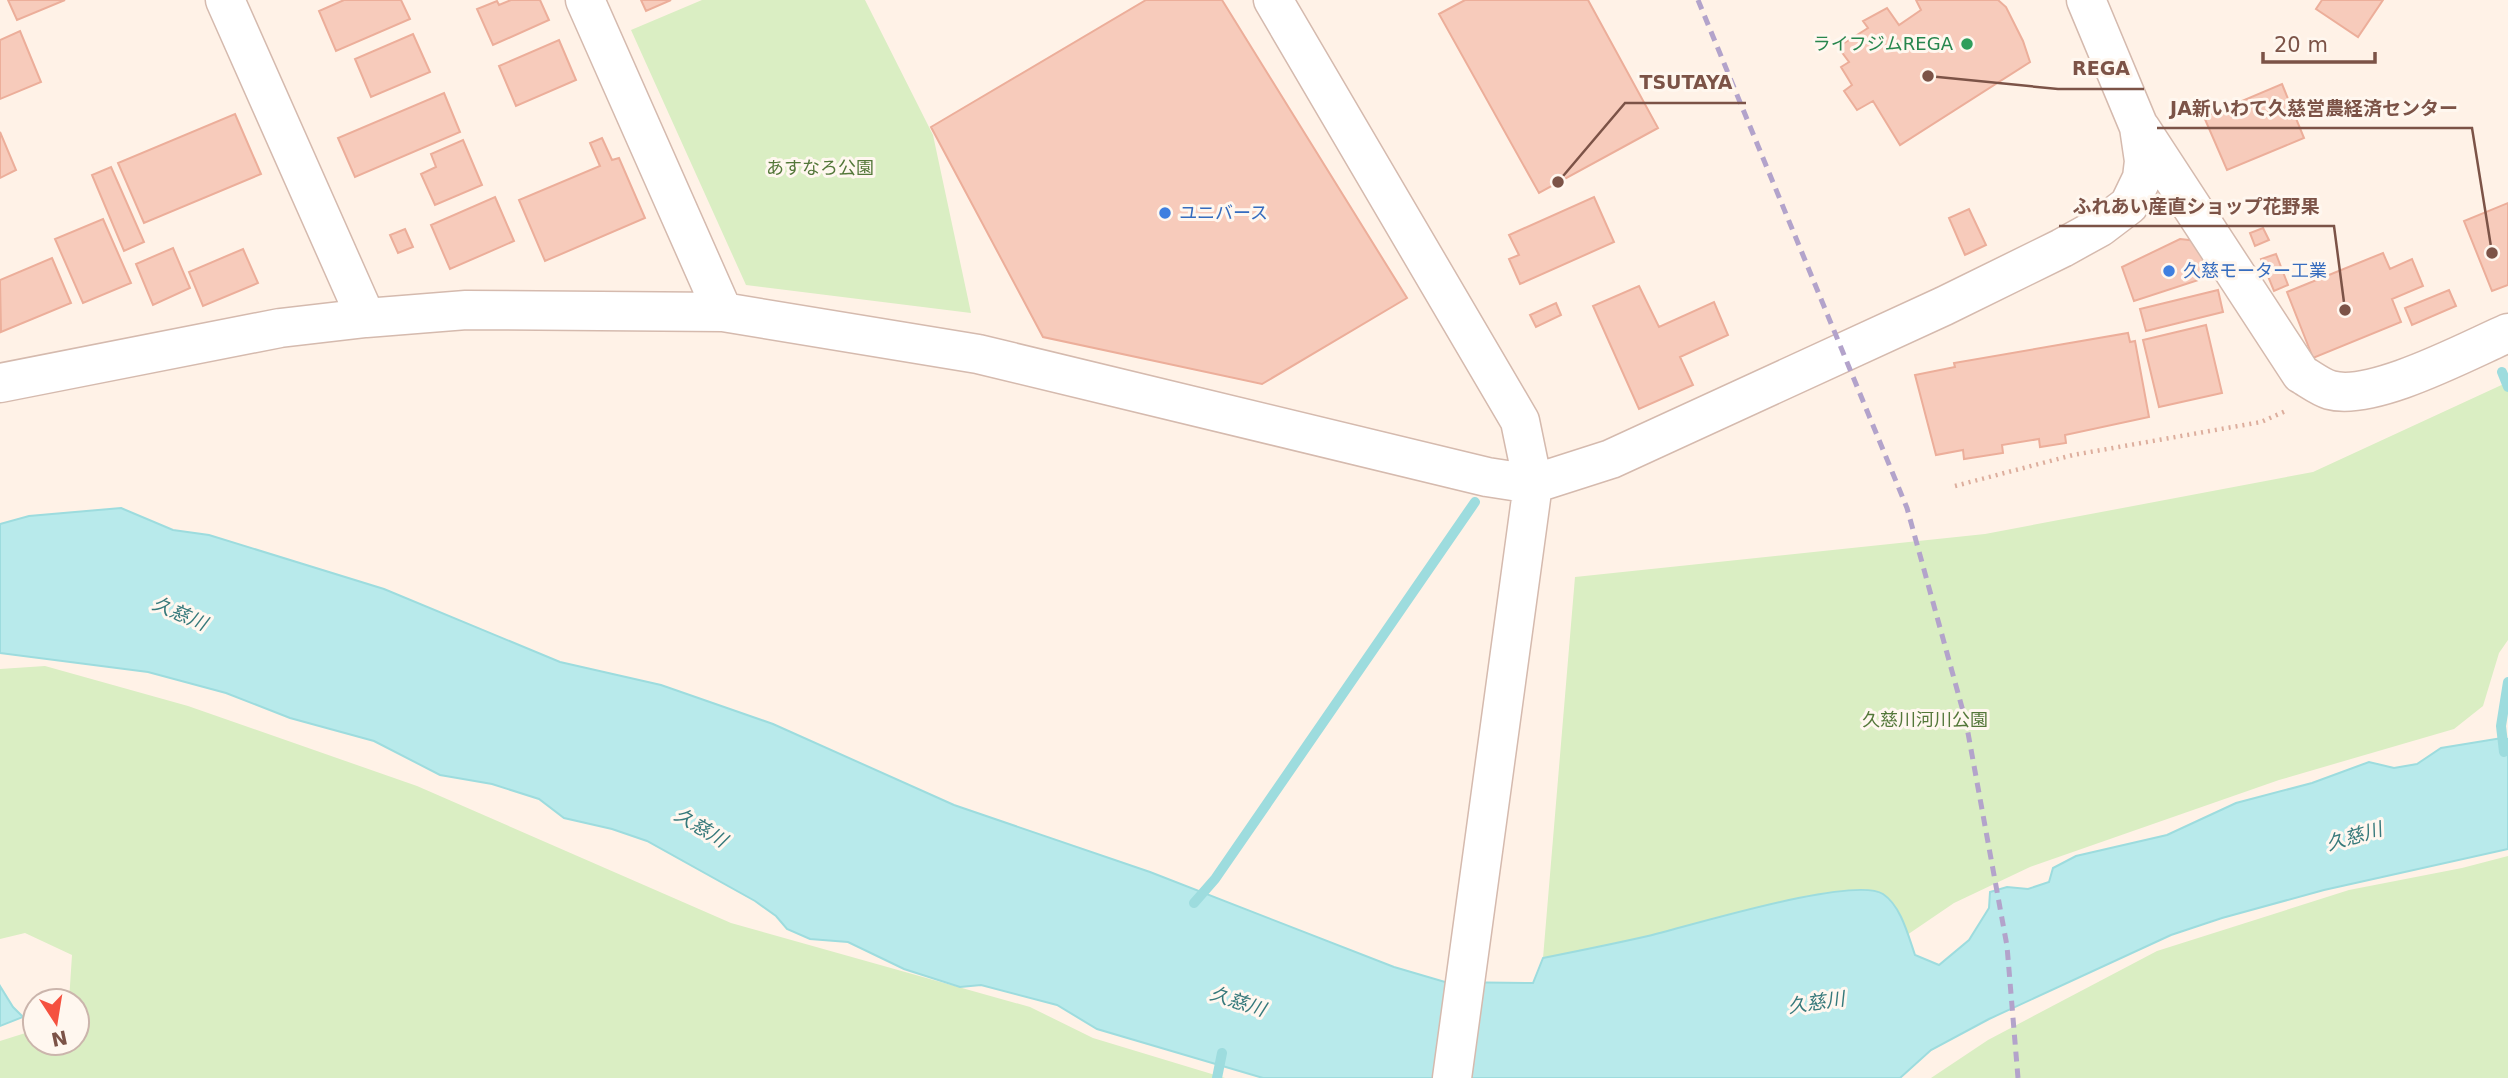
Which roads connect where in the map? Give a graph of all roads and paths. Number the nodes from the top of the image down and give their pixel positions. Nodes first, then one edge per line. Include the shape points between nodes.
1 (585, 0) edge
2 (1273, 0) edge
3 (2086, 0) edge
4 (239, 4) edge
5 (2139, 127) junction
6 (723, 312) junction
7 (366, 318) junction
8 (2508, 333) edge
9 (0, 383) edge
10 (2330, 390) junction
11 (1955, 486) dead end
12 (1531, 502) junction
13 (1452, 1078) edge

1 - 6 street
2 - 12 street via 1520,421
3 - 5 street
4 - 7 street
5 - 10 street via 2301,374
5 - 12 street via 2142,178 2129,205 2100,227
6 - 7 street via 466,310
6 - 12 street via 978,354 1487,477
7 - 9 street via 280,328
8 - 10 street via 2390,384 2358,391
10 - 11 path via 2261,422 2073,456
12 - 13 street

